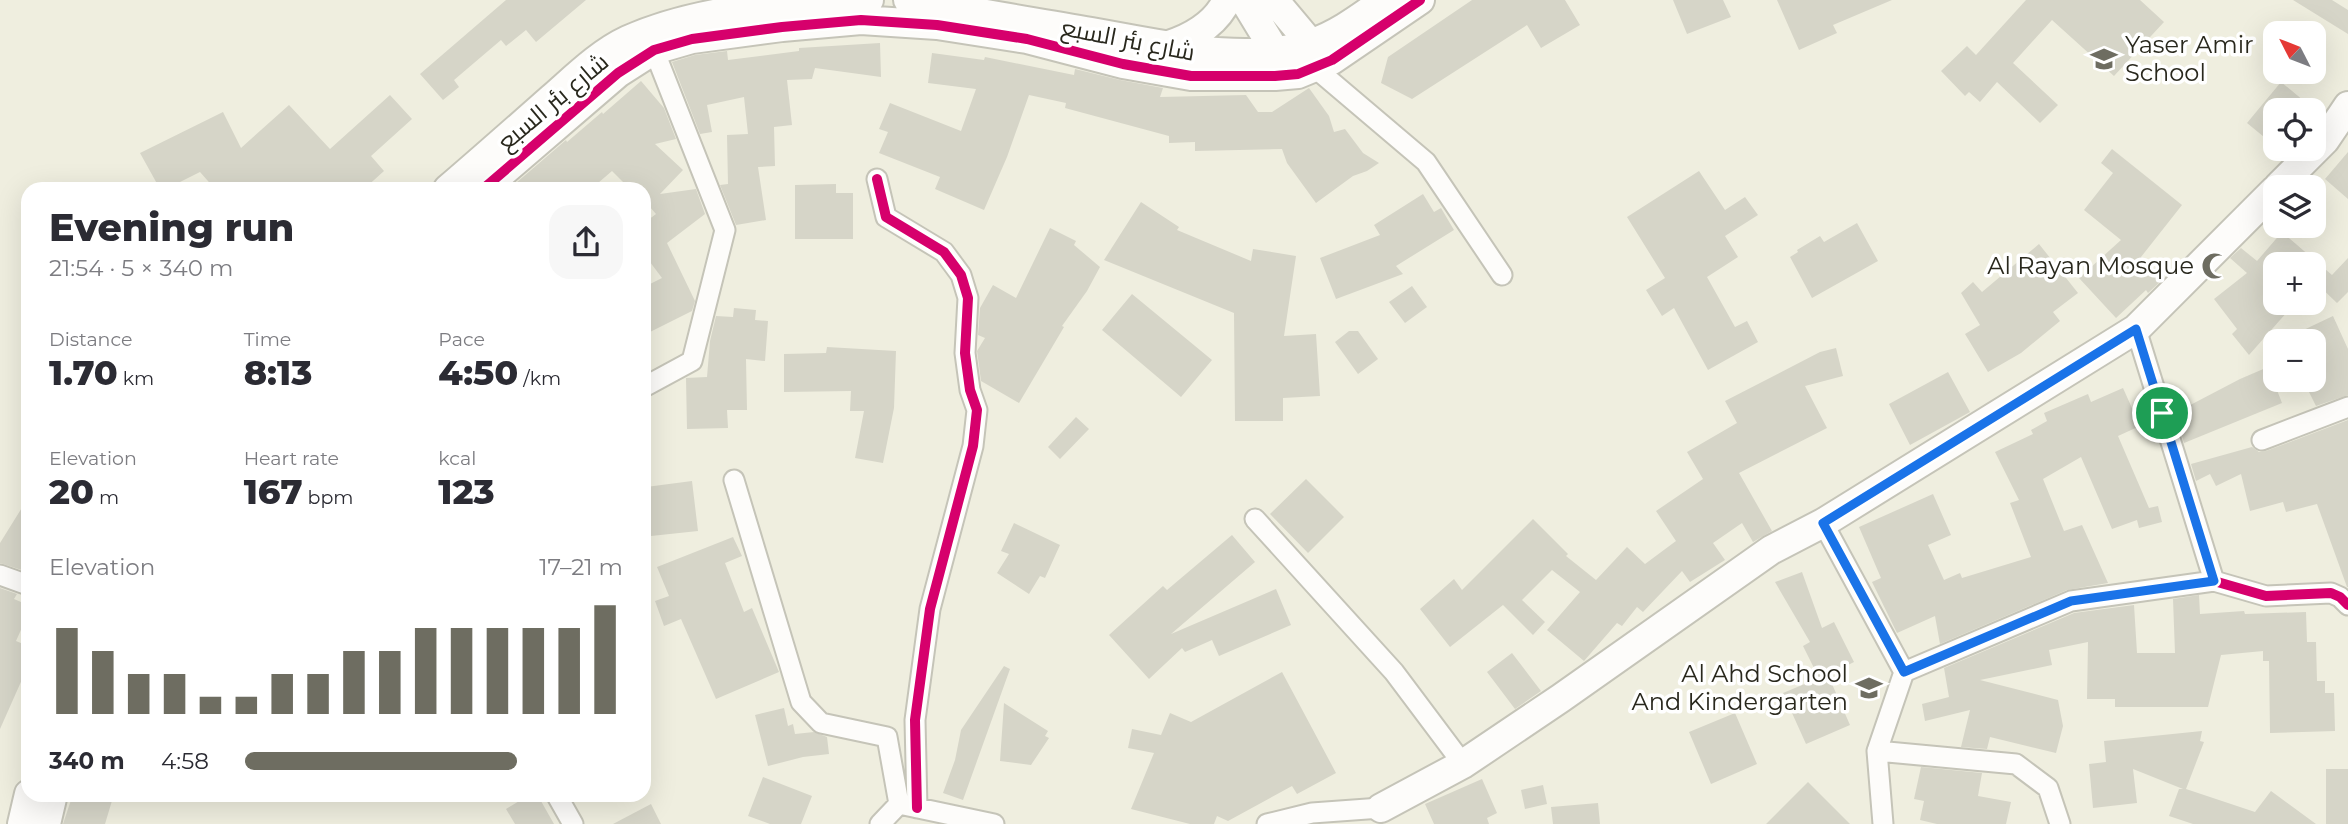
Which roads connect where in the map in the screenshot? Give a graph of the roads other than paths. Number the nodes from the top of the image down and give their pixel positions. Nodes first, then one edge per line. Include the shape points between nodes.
1 (869, 0) edge
2 (908, 0) edge
3 (1227, 0) edge
4 (1244, 0) edge
5 (1274, 0) edge
6 (1385, 0) edge
7 (1420, 0) edge
8 (1169, 45) junction
9 (654, 50) junction
10 (1275, 51) junction
11 (1313, 55) junction
12 (2348, 106) edge
13 (2290, 175) edge
14 (877, 179) dead end
15 (456, 182) edge
16 (491, 182) edge
17 (2263, 202) edge
18 (1502, 275) dead end
19 (2136, 329) junction
20 (651, 383) edge
21 (2348, 407) edge
22 (2262, 440) dead end
23 (734, 480) dead end
24 (1255, 519) dead end
25 (1823, 523) junction
26 (0, 575) edge
27 (2214, 581) junction
28 (21, 582) edge
29 (2348, 605) edge
30 (1904, 672) junction
31 (1877, 751) junction
32 (1463, 764) junction
33 (27, 802) edge
34 (51, 802) edge
35 (561, 802) edge
36 (908, 806) junction
37 (1377, 816) edge
38 (22, 824) edge
39 (46, 824) edge
40 (573, 824) edge
41 (880, 824) edge
42 (994, 824) edge
43 (1267, 824) edge
44 (1883, 824) edge
45 (2060, 824) edge

1 - 15 street, شارع بئر السبع via 753,9 674,23 627,40 594,61
2 - 8 street, شارع بئر السبع
3 - 8 street via 1190,38
4 - 10 street
5 - 11 street
6 - 11 street, شارع بئر السبع
7 - 11 street, شارع بئر السبع via 1332,60
8 - 10 street, شارع بئر السبع
9 - 11 street, شارع بئر السبع via 692,39 861,20 937,25 1027,39 1191,76 1298,74
9 - 16 street, شارع بئر السبع via 618,73
9 - 20 street via 725,230 692,361
10 - 11 street, شارع بئر السبع
11 - 18 street via 1426,162
12 - 13 street via 2325,140
14 - 36 street via 886,217 944,252 961,275 968,298 968,378 978,410 973,446 930,609
17 - 19 street
19 - 25 street
19 - 27 street
21 - 22 street
23 - 36 street via 801,702 821,723 887,737
24 - 32 street via 1394,672
25 - 30 street
25 - 32 street via 1772,550
26 - 28 street
27 - 29 street via 2266,596 2331,593
27 - 30 street via 2071,601
30 - 31 street
31 - 44 street
31 - 45 street via 2016,764 2048,788
32 - 37 street
33 - 38 street
34 - 39 street
35 - 40 street
36 - 41 street
36 - 42 street
37 - 43 street via 1312,813

